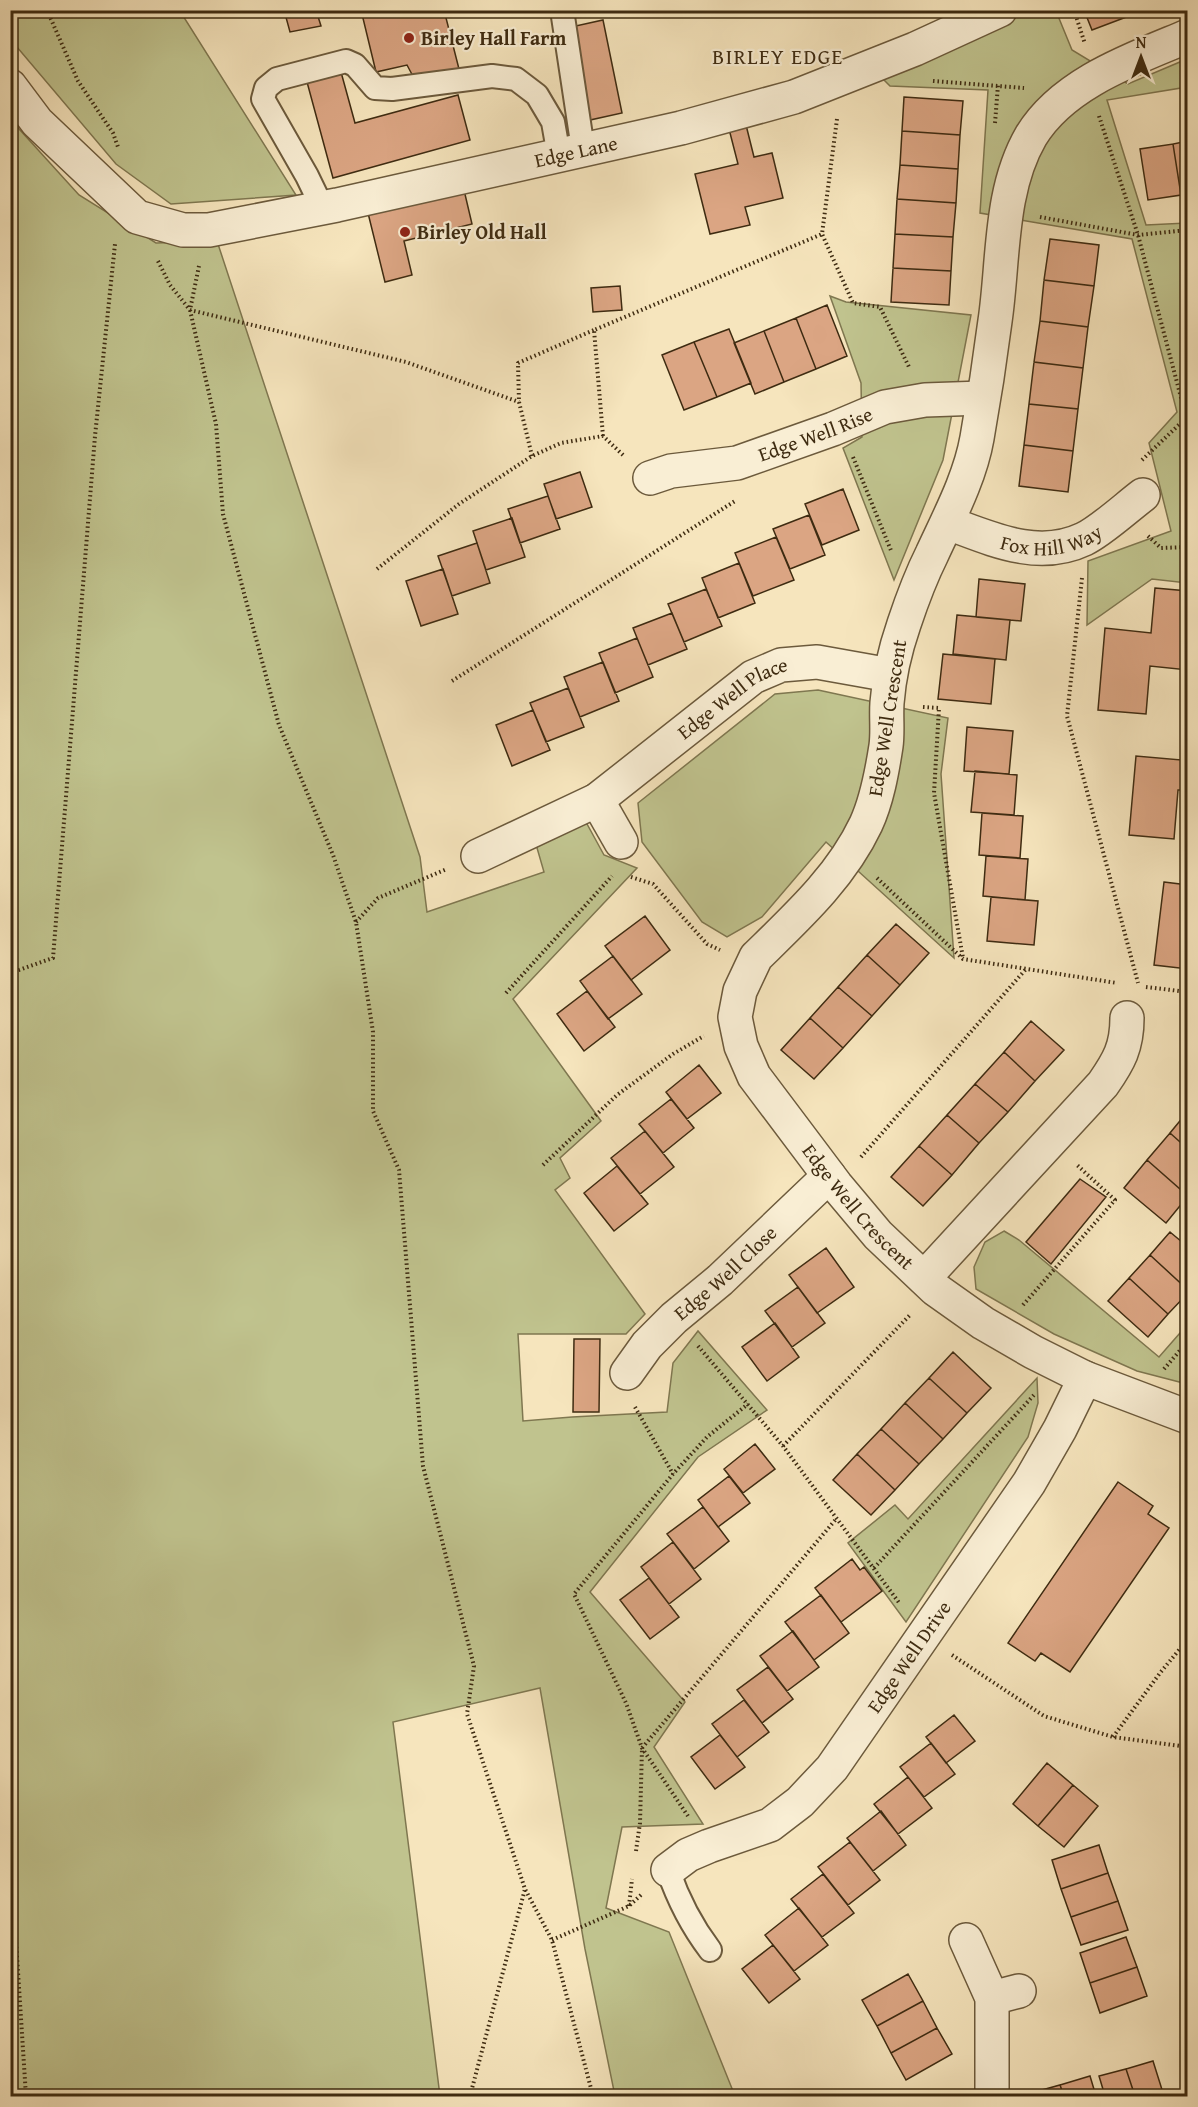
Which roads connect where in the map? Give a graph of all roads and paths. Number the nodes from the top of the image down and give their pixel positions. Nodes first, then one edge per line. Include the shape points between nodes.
1 (47, 10) edge
2 (562, 10) edge
3 (1000, 10) edge
4 (1188, 36) edge
5 (929, 81) dead end
6 (10, 86) edge
7 (1075, 92) junction
8 (837, 118) dead end
9 (571, 152) junction
10 (119, 154) dead end
11 (322, 207) junction
12 (1007, 211) junction
13 (131, 212) junction
14 (209, 230) junction
15 (1188, 230) edge
16 (822, 234) junction
17 (1138, 235) junction
18 (190, 310) junction
19 (594, 330) junction
20 (1180, 394) junction
21 (1188, 394) edge
22 (982, 398) junction
23 (925, 400) junction
24 (519, 402) junction
25 (1188, 424) edge
26 (841, 426) junction
27 (603, 436) junction
28 (532, 456) junction
29 (650, 478) joint
30 (1143, 495) dead end
31 (740, 497) dead end
32 (948, 523) junction
33 (1086, 538) junction
34 (377, 568) dead end
35 (912, 601) junction
36 (452, 681) dead end
37 (888, 690) junction
38 (597, 800) junction
39 (850, 853) junction
40 (478, 856) joint
41 (615, 856) joint
42 (625, 875) dead end
43 (356, 922) junction
44 (963, 959) junction
45 (751, 965) junction
46 (1027, 968) junction
47 (10, 973) edge
48 (1138, 986) junction
49 (1188, 992) edge
50 (506, 993) dead end
51 (735, 1017) junction
52 (1127, 1018) dead end
53 (1050, 1140) junction
54 (543, 1165) dead end
55 (832, 1180) junction
56 (929, 1284) junction
57 (675, 1318) junction
58 (999, 1332) junction
59 (1073, 1372) junction
60 (627, 1373) joint
61 (748, 1404) junction
62 (1188, 1417) edge
63 (783, 1446) junction
64 (673, 1474) junction
65 (837, 1518) junction
66 (874, 1568) junction
67 (923, 1636) junction
68 (1188, 1639) edge
69 (1113, 1737) junction
70 (642, 1748) junction
71 (1188, 1748) edge
72 (709, 1846) junction
73 (10, 1848) edge
74 (635, 1858) dead end
75 (634, 1870) dead end
76 (668, 1870) junction
77 (525, 1889) junction
78 (629, 1906) junction
79 (552, 1940) junction
80 (966, 1940) dead end
81 (710, 1950) dead end
82 (26, 2097) edge
83 (470, 2097) edge
84 (593, 2097) edge
85 (992, 2097) edge

1 - 10 path via 78,81 114,133
2 - 9 lane
3 - 9 street, Edge Lane via 794,97 681,128
4 - 7 street, Edge Well Crescent via 1122,63
5 - 7 path
6 - 13 street via 37,122
7 - 12 street, Edge Well Crescent via 1032,135 1015,172
7 - 17 path
8 - 16 path
9 - 11 street, Edge Lane
9 - 11 lane via 537,95 516,79 492,76 375,88 355,65 346,61 277,79 266,88 263,99
11 - 14 street, Edge Lane
12 - 17 path
12 - 22 street, Edge Well Crescent via 996,320
13 - 14 street, Edge Lane via 183,230
13 - 18 path via 170,285
13 - 47 path via 114,248 53,958
14 - 18 path
15 - 17 path
16 - 19 path
16 - 23 path via 853,303 880,307
17 - 20 path
18 - 24 path via 406,362
18 - 43 path via 216,424 223,514 279,725
19 - 24 path via 518,363
19 - 27 path
20 - 21 path
20 - 25 path
22 - 23 street, Edge Well Rise
22 - 32 street, Edge Well Crescent via 976,441
23 - 26 street, Edge Well Rise via 885,407
24 - 28 path
26 - 29 street, Edge Well Rise via 737,463 672,471
26 - 35 path
27 - 28 path via 561,443
27 - 29 path
28 - 34 path via 459,504
30 - 33 street, Fox Hill Way
31 - 36 path
32 - 33 street, Fox Hill Way via 1002,543 1030,548 1058,548
32 - 35 street, Edge Well Crescent
33 - 48 path via 1067,716
35 - 37 street, Edge Well Crescent
37 - 38 street, Edge Well Place via 817,662 781,666 753,677
37 - 39 street, Edge Well Crescent via 879,786 867,824
37 - 44 path via 939,708 934,793
38 - 40 street, Edge Well Place
38 - 41 street
39 - 44 path
39 - 45 street, Edge Well Crescent via 805,909
40 - 43 path via 378,898
41 - 50 path via 616,872
42 - 45 path via 653,884 707,944
43 - 77 path via 373,1032 373,1111 399,1170 423,1466 474,1666 466,1714
44 - 46 path
45 - 51 street, Edge Well Crescent
46 - 48 path
46 - 55 path
48 - 49 path
51 - 54 path via 673,1054 617,1095
51 - 55 street, Edge Well Crescent via 741,1046 754,1076
52 - 53 street via 1120,1058 1103,1084
53 - 56 street
53 - 58 path via 1115,1200
55 - 56 street, Edge Well Crescent via 878,1235
55 - 57 street, Edge Well Close
56 - 58 street, Edge Well Crescent
56 - 63 path
57 - 60 street, Edge Well Close via 647,1345
57 - 61 path
58 - 59 street, Edge Well Crescent
59 - 62 street, Edge Well Crescent
59 - 66 path
59 - 67 street, Edge Well Drive via 1060,1429 1029,1483
60 - 64 path via 633,1403
61 - 63 path
61 - 64 path via 707,1437
63 - 65 path
64 - 70 path via 574,1594 626,1703
65 - 66 path
65 - 70 path
66 - 67 path
67 - 69 path via 1044,1716
67 - 72 street, Edge Well Drive via 832,1768 800,1802 770,1825
68 - 69 path
69 - 71 path
70 - 72 path
70 - 74 path
72 - 76 street, Edge Well Drive
73 - 82 path
75 - 78 path
76 - 78 path
76 - 81 lane via 676,1895
77 - 79 path
77 - 83 path
78 - 79 path
79 - 84 path
80 - 85 street via 1005,1994

